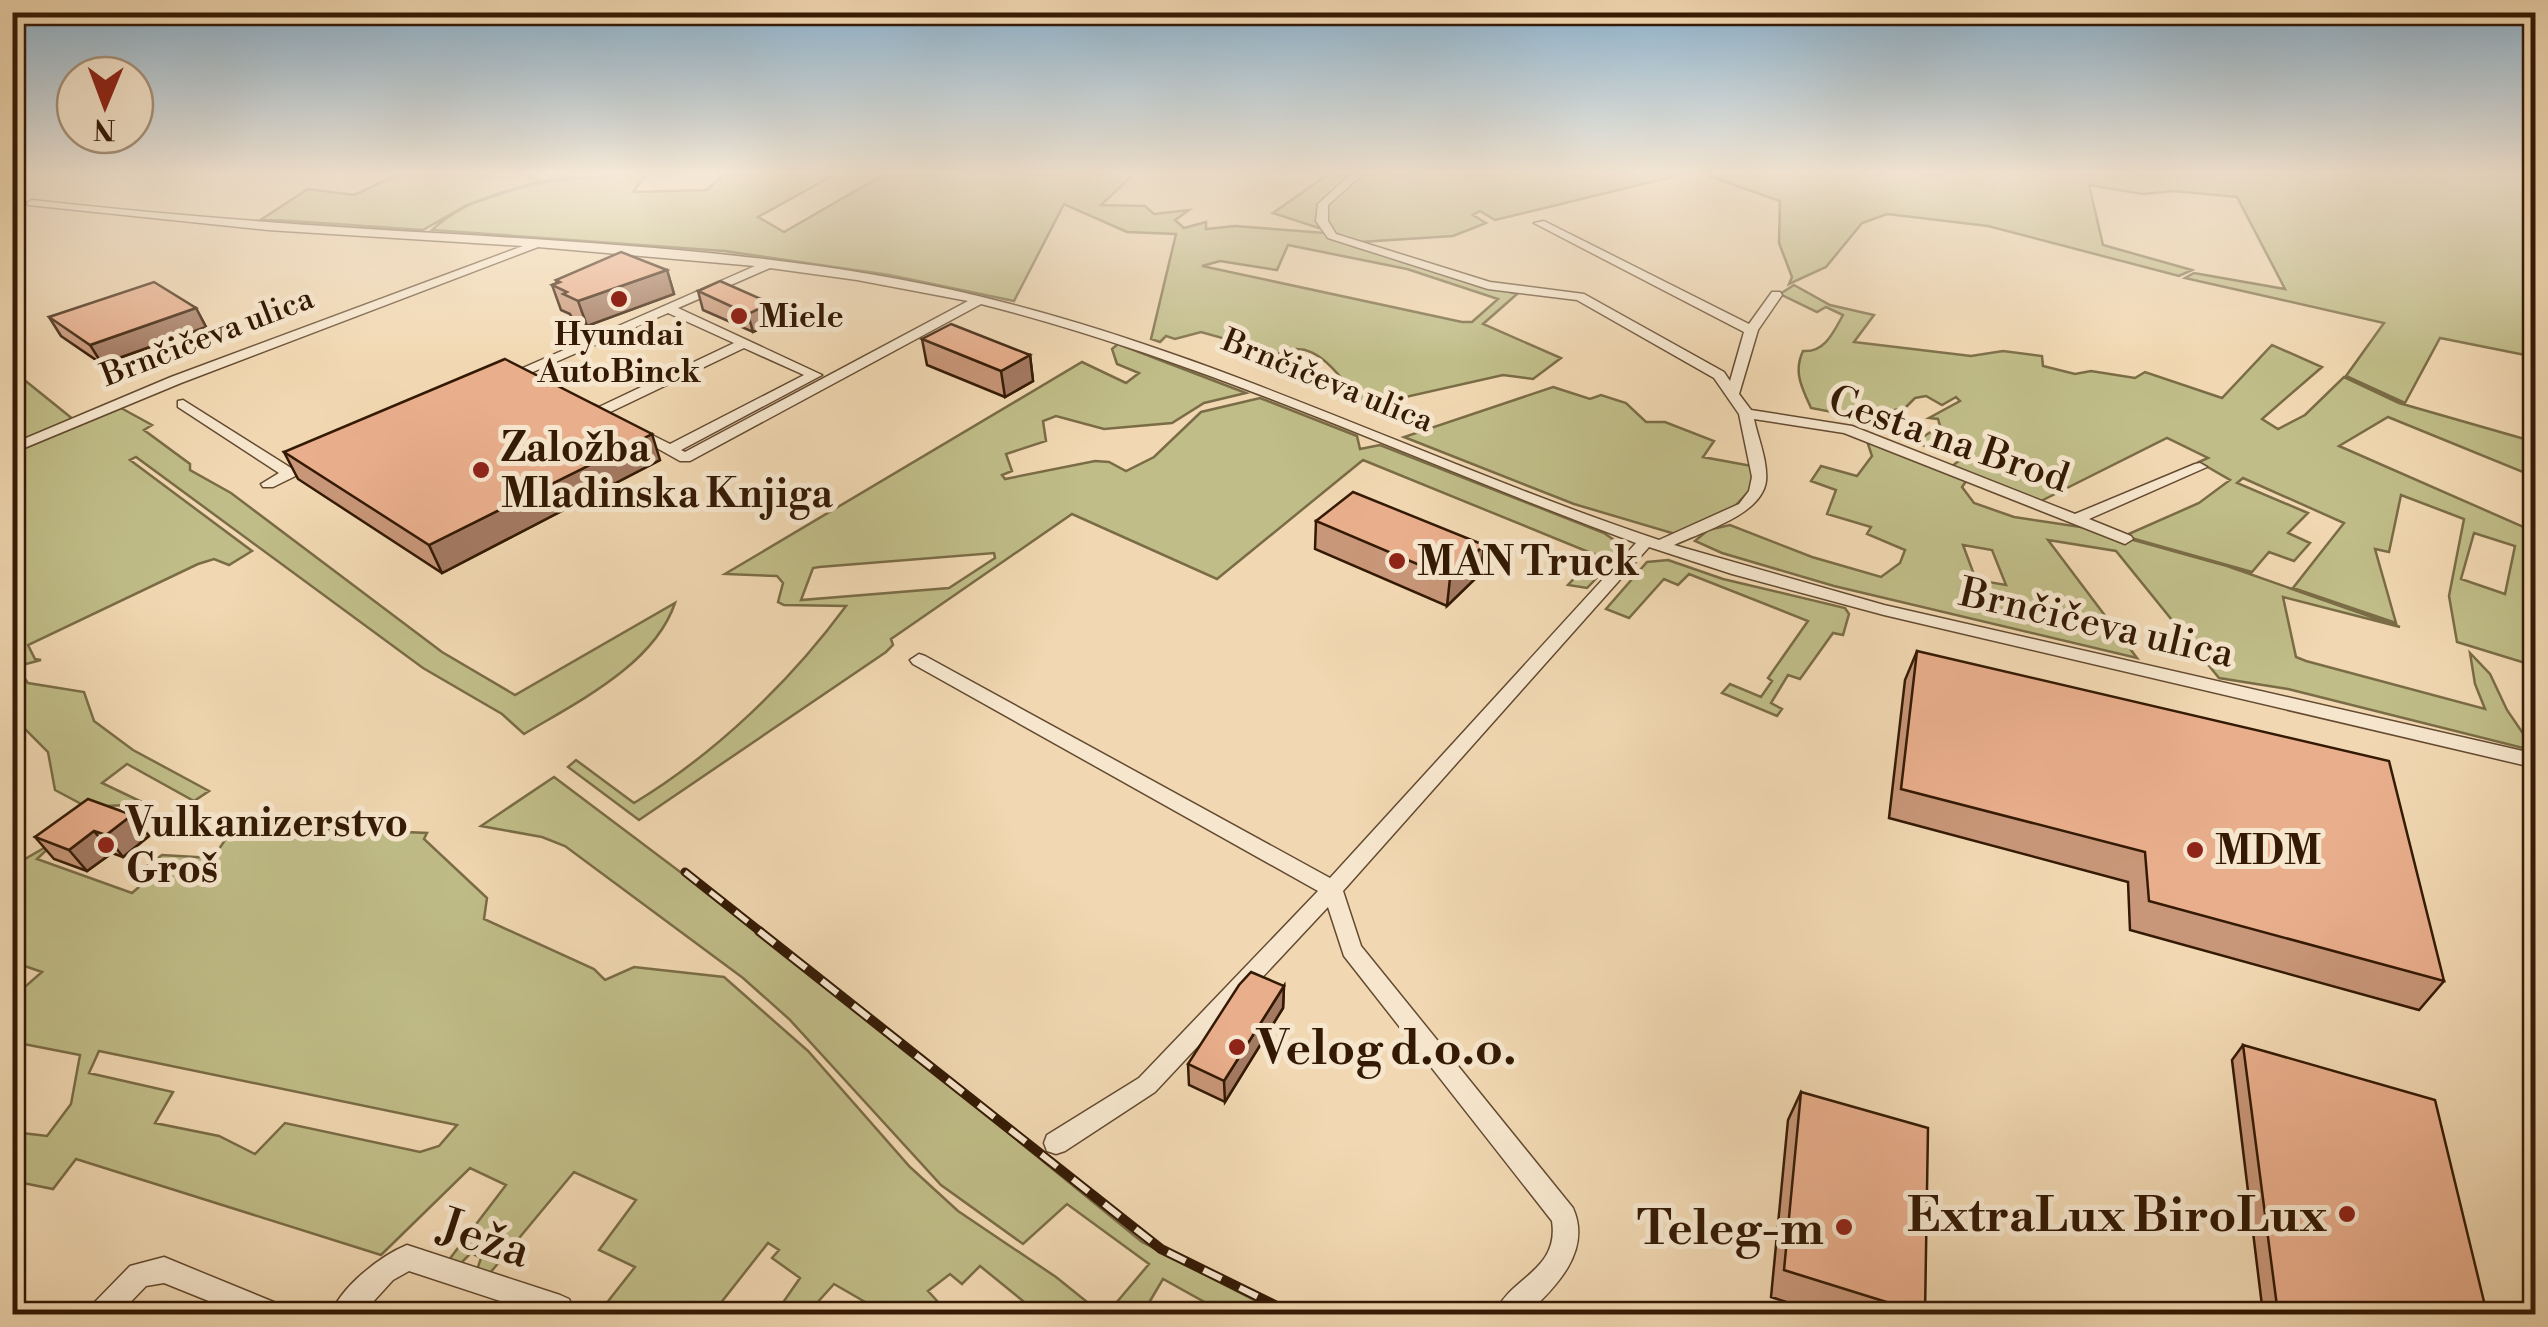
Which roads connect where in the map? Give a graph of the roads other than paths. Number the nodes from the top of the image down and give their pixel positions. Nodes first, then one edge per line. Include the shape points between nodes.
1 (449, 237) edge
2 (1335, 237) edge
3 (1567, 237) edge
4 (538, 244) junction
5 (771, 263) junction
6 (1776, 295) dead end
7 (980, 300) junction
8 (666, 308) junction
9 (1749, 329) junction
10 (744, 343) junction
11 (522, 372) junction
12 (538, 380) edge
13 (484, 389) edge
14 (1734, 392) junction
15 (568, 396) edge
16 (183, 404) dead end
17 (1746, 414) junction
18 (613, 420) junction
19 (12, 448) edge
20 (670, 450) junction
21 (326, 458) edge
22 (2200, 467) dead end
23 (290, 474) junction
24 (268, 484) dead end
25 (2078, 518) junction
26 (2125, 539) dead end
27 (1652, 543) junction
28 (918, 660) dead end
29 (2536, 761) edge
30 (1332, 888) junction
31 (1056, 1143) dead end
32 (560, 1308) dead end
33 (100, 1314) edge
34 (272, 1314) edge
35 (344, 1314) edge
36 (1508, 1314) edge

1 - 4 street, Brnčičeva ulica
2 - 14 street via 1488,285 1580,297 1705,366
3 - 9 street
4 - 5 street, Brnčičeva ulica
4 - 19 street, Brnčičeva ulica
5 - 7 street, Brnčičeva ulica
5 - 8 street
6 - 9 street
7 - 20 street via 685,458
7 - 27 street, Brnčičeva ulica via 1213,369
8 - 10 street
8 - 11 street
9 - 14 street
10 - 18 street
10 - 20 street via 815,375
11 - 12 street
11 - 13 street
14 - 17 street
15 - 18 street
16 - 23 street, Brnčičeva ulica
17 - 25 street, Cesta na Brod via 1847,429
17 - 27 street via 1760,477 1756,491 1744,507
18 - 20 street
21 - 23 street
22 - 25 street
23 - 24 street
25 - 26 street, Cesta na Brod
27 - 29 street, Brnčičeva ulica via 1944,624
27 - 30 street
28 - 30 street
30 - 31 street via 1147,1085
30 - 36 street via 1352,950 1564,1216 1569,1233 1563,1256
32 - 35 street, Ježa via 407,1258 384,1270
33 - 34 street via 139,1275 164,1270

